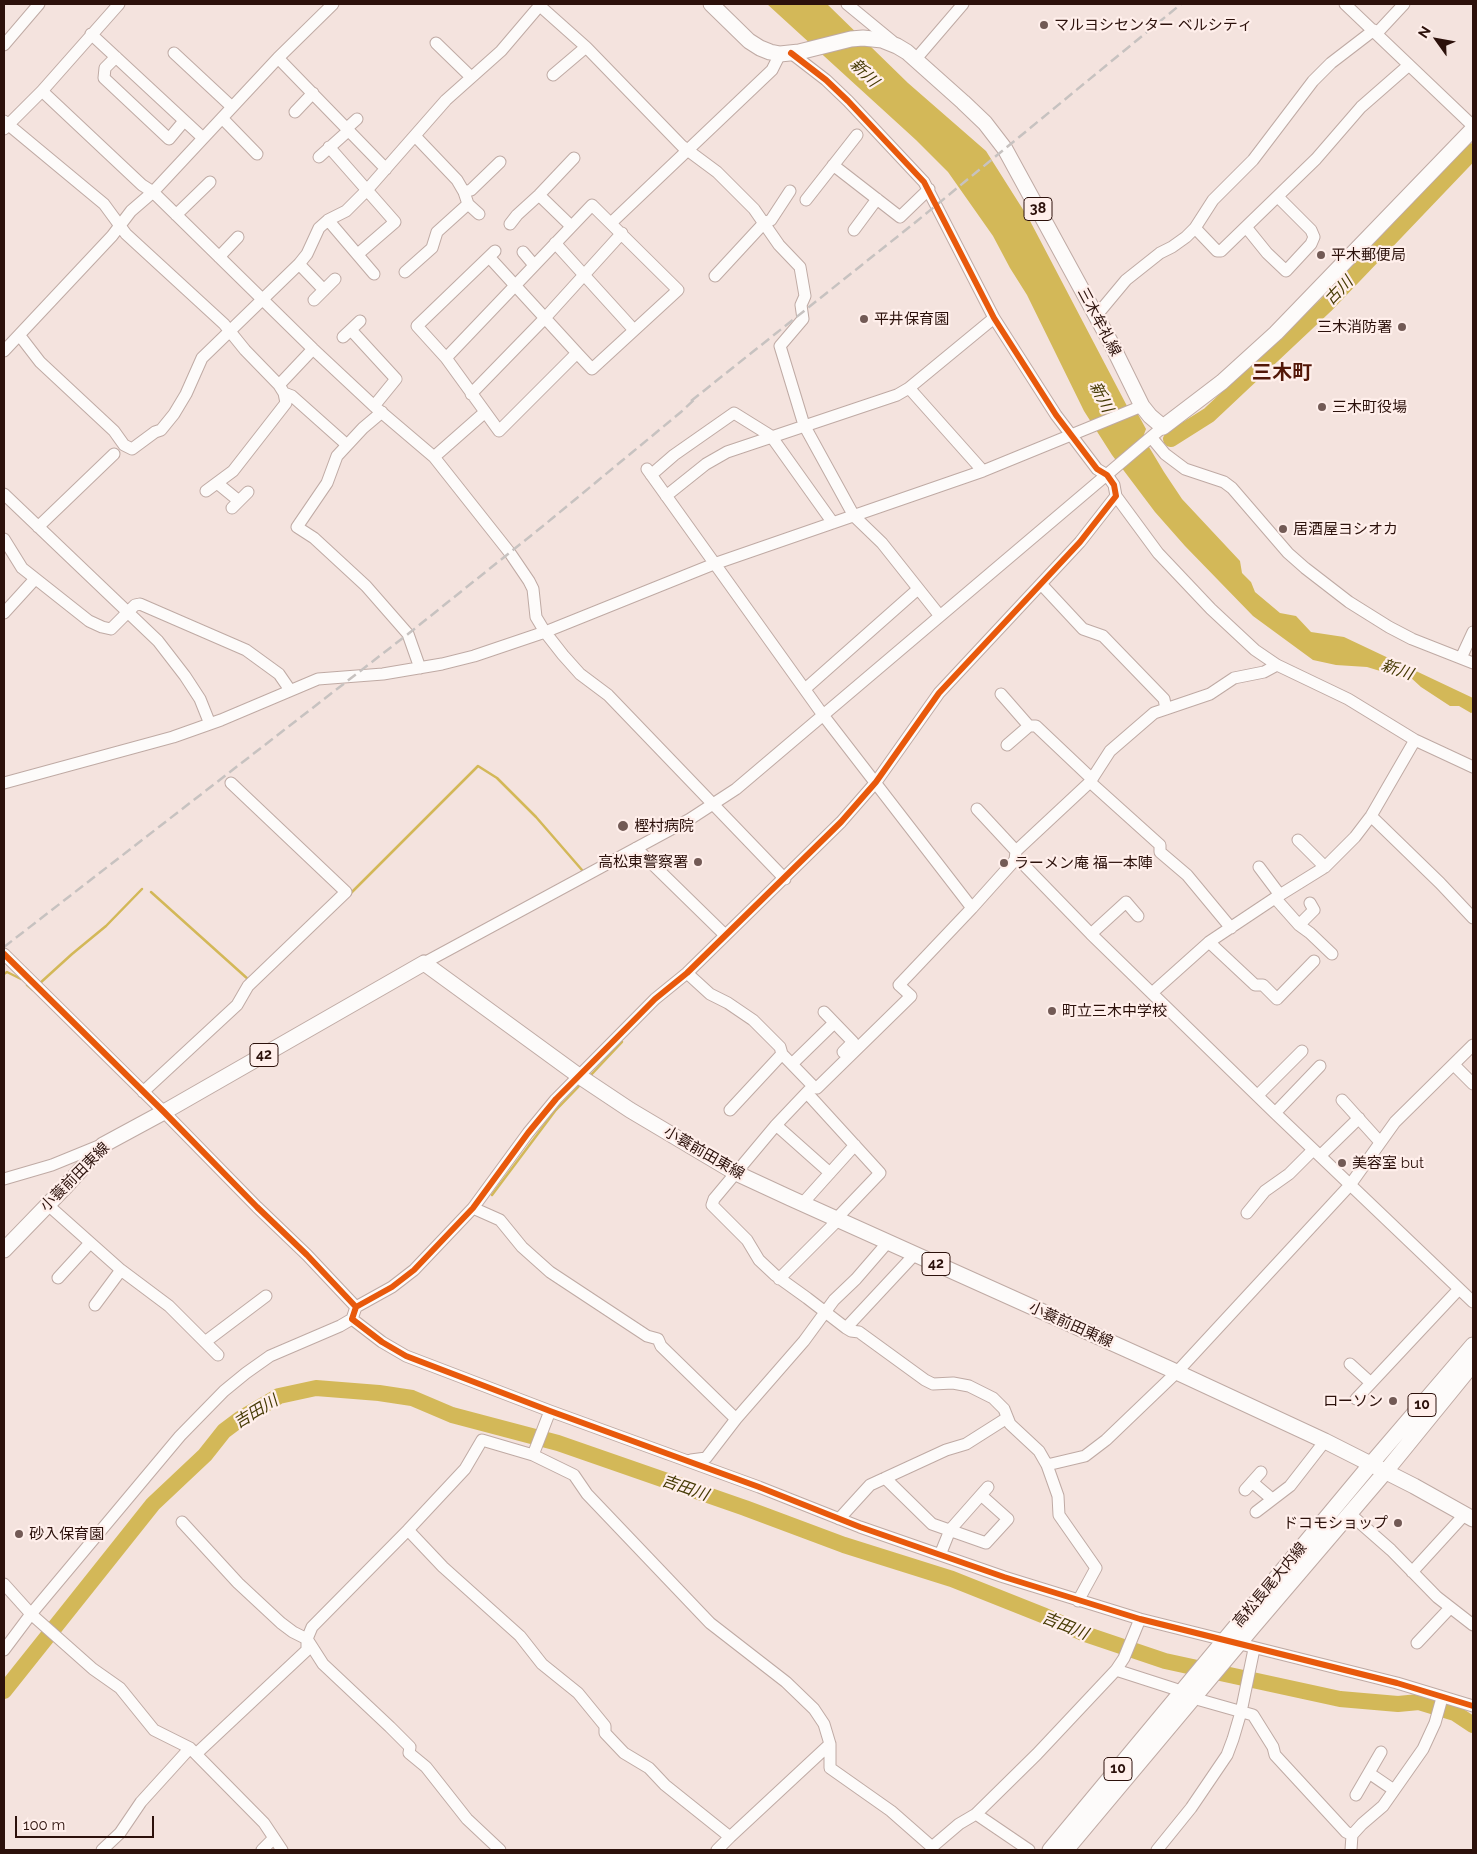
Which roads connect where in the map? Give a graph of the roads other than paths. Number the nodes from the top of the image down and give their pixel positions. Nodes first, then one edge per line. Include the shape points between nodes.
1 (39, 4) edge
2 (118, 4) edge
3 (333, 4) edge
4 (712, 4) edge
5 (847, 4) edge
6 (963, 4) edge
7 (1346, 4) edge
8 (1404, 4) edge
9 (540, 5) edge
10 (1376, 31) junction
11 (91, 34) junction
12 (436, 43) dead end
13 (4, 45) edge
14 (897, 46) junction
15 (586, 47) junction
16 (174, 53) dead end
17 (785, 53) junction
18 (116, 57) junction
19 (278, 58) junction
20 (915, 60) junction
21 (1409, 65) junction
22 (553, 75) dead end
23 (471, 77) junction
24 (42, 91) junction
25 (318, 93) junction
26 (232, 107) junction
27 (295, 112) dead end
28 (222, 118) junction
29 (357, 119) dead end
30 (184, 121) junction
31 (5, 125) edge
32 (1473, 128) edge
33 (347, 130) junction
34 (857, 135) dead end
35 (415, 136) junction
36 (203, 138) junction
37 (329, 148) junction
38 (689, 150) junction
39 (256, 154) dead end
40 (319, 157) dead end
41 (574, 158) dead end
42 (500, 162) dead end
43 (833, 165) junction
44 (386, 169) junction
45 (210, 182) dead end
46 (367, 190) junction
47 (929, 190) junction
48 (790, 191) dead end
49 (153, 192) junction
50 (464, 192) junction
51 (539, 195) junction
52 (1278, 197) junction
53 (877, 199) junction
54 (806, 200) dead end
55 (468, 204) junction
56 (479, 214) dead end
57 (176, 215) junction
58 (328, 220) junction
59 (611, 223) junction
60 (764, 223) junction
61 (119, 224) junction
62 (510, 224) dead end
63 (571, 226) junction
64 (1246, 227) junction
65 (1195, 228) junction
66 (854, 230) dead end
67 (622, 233) junction
68 (238, 238) dead end
69 (555, 243) junction
70 (523, 252) dead end
71 (358, 254) junction
72 (219, 257) junction
73 (299, 264) junction
74 (534, 265) junction
75 (405, 272) dead end
76 (374, 274) dead end
77 (584, 275) junction
78 (715, 276) dead end
79 (335, 279) dead end
80 (515, 285) junction
81 (324, 290) junction
82 (262, 300) junction
83 (314, 300) dead end
84 (1096, 316) junction
85 (546, 318) junction
86 (994, 318) junction
87 (360, 321) dead end
88 (634, 330) junction
89 (230, 331) junction
90 (20, 336) junction
91 (313, 349) junction
92 (4, 352) edge
93 (577, 353) junction
94 (446, 358) junction
95 (909, 388) junction
96 (282, 389) junction
97 (471, 394) junction
98 (1139, 407) junction
99 (378, 409) junction
100 (484, 413) junction
101 (804, 425) junction
102 (1071, 435) junction
103 (1154, 435) junction
104 (771, 436) junction
105 (347, 445) junction
106 (114, 454) dead end
107 (434, 457) junction
108 (983, 471) junction
109 (1106, 475) junction
110 (217, 483) junction
111 (206, 491) dead end
112 (248, 492) dead end
113 (4, 496) edge
114 (666, 496) junction
115 (1116, 496) junction
116 (854, 516) junction
117 (833, 523) junction
118 (38, 527) junction
119 (5, 543) edge
120 (714, 564) junction
121 (35, 579) junction
122 (1042, 584) junction
123 (918, 589) junction
124 (4, 613) edge
125 (126, 613) junction
126 (940, 616) junction
127 (545, 632) junction
128 (1473, 632) edge
129 (1461, 658) junction
130 (1473, 663) edge
131 (1277, 665) junction
132 (420, 668) junction
133 (805, 689) junction
134 (290, 690) junction
135 (1001, 694) dead end
136 (1166, 709) junction
137 (824, 715) junction
138 (210, 724) junction
139 (1029, 726) junction
140 (1416, 740) junction
141 (1007, 745) dead end
142 (1473, 767) edge
143 (1091, 780) junction
144 (876, 782) junction
145 (231, 783) dead end
146 (4, 784) edge
147 (712, 805) junction
148 (978, 809) dead end
149 (1371, 816) junction
150 (1298, 840) dead end
151 (636, 848) junction
152 (1016, 855) junction
153 (1259, 867) dead end
154 (1325, 867) junction
155 (785, 879) junction
156 (1278, 896) junction
157 (1310, 903) dead end
158 (972, 908) junction
159 (1138, 916) dead end
160 (1473, 918) edge
161 (1299, 925) junction
162 (1231, 928) junction
163 (1091, 934) junction
164 (725, 935) junction
165 (1209, 942) junction
166 (4, 954) edge
167 (1332, 954) dead end
168 (1314, 961) dead end
169 (424, 963) junction
170 (686, 974) junction
171 (1152, 993) junction
172 (824, 1012) dead end
173 (834, 1023) junction
174 (1473, 1045) edge
175 (1302, 1051) dead end
176 (782, 1054) junction
177 (792, 1064) junction
178 (1454, 1065) junction
179 (1320, 1066) dead end
180 (579, 1076) junction
181 (1473, 1084) edge
182 (810, 1088) junction
183 (143, 1092) junction
184 (1258, 1095) junction
185 (1342, 1100) dead end
186 (730, 1110) dead end
187 (164, 1112) junction
188 (1275, 1113) junction
189 (1359, 1118) junction
190 (776, 1125) junction
191 (1380, 1142) junction
192 (103, 1145) junction
193 (855, 1146) junction
194 (1317, 1153) junction
195 (736, 1172) junction
196 (830, 1173) junction
197 (4, 1179) edge
198 (1350, 1185) junction
199 (802, 1204) junction
200 (48, 1205) junction
201 (474, 1208) junction
202 (1247, 1213) dead end
203 (837, 1219) junction
204 (888, 1242) junction
205 (90, 1243) junction
206 (4, 1250) edge
207 (915, 1254) junction
208 (121, 1270) junction
209 (58, 1278) dead end
210 (779, 1279) junction
211 (1459, 1289) junction
212 (266, 1296) dead end
213 (1473, 1302) edge
214 (95, 1305) dead end
215 (356, 1307) junction
216 (825, 1312) junction
217 (352, 1319) junction
218 (846, 1328) junction
219 (205, 1342) junction
220 (1473, 1345) edge
221 (218, 1354) dead end
222 (1350, 1364) dead end
223 (1473, 1364) edge
224 (1178, 1372) junction
225 (1371, 1383) junction
226 (1356, 1399) dead end
227 (550, 1411) junction
228 (1007, 1418) junction
229 (736, 1419) junction
230 (1325, 1441) junction
231 (533, 1455) junction
232 (686, 1460) junction
233 (1371, 1464) junction
234 (1047, 1465) junction
235 (1261, 1472) dead end
236 (1386, 1472) junction
237 (885, 1478) junction
238 (1272, 1499) junction
239 (1256, 1512) dead end
240 (1350, 1514) junction
241 (1470, 1514) edge
242 (839, 1519) junction
243 (182, 1522) dead end
244 (408, 1530) junction
245 (950, 1530) junction
246 (940, 1555) junction
247 (1412, 1572) junction
248 (4, 1584) edge
249 (1078, 1601) junction
250 (1450, 1608) junction
251 (31, 1614) junction
252 (1140, 1619) junction
253 (1473, 1625) edge
254 (307, 1638) junction
255 (1417, 1644) dead end
256 (1229, 1645) junction
257 (4, 1650) edge
258 (1253, 1653) junction
259 (1116, 1670) junction
260 (1190, 1692) junction
261 (1441, 1701) junction
262 (1473, 1706) edge
263 (1242, 1707) junction
264 (830, 1744) junction
265 (193, 1751) junction
266 (1381, 1752) dead end
267 (1369, 1773) junction
268 (1394, 1790) junction
269 (1356, 1796) dead end
270 (976, 1814) junction
271 (1352, 1835) junction
272 (730, 1837) junction
273 (274, 1838) junction
274 (102, 1850) edge
275 (262, 1850) edge
276 (282, 1850) edge
277 (500, 1850) edge
278 (717, 1850) edge
279 (1029, 1850) edge
280 (1050, 1850) edge
281 (1066, 1850) edge
282 (1158, 1850) edge
283 (1351, 1850) edge

1 - 13 street
2 - 11 street
3 - 19 street
4 - 17 main road, 三木牟礼線 / 38 via 749,41 760,48
5 - 14 street
6 - 20 street
7 - 10 street
8 - 10 street
9 - 15 street
9 - 23 street via 501,51
10 - 21 street
10 - 65 street via 1313,81 1253,160 1213,200
11 - 18 street
11 - 24 street
12 - 23 street
14 - 17 main road, 三木牟礼線 / 38 via 864,38
14 - 20 main road, 三木牟礼線 / 38
15 - 22 street
15 - 38 street
16 - 26 street
17 - 38 street via 772,70
17 - 47 street via 826,80 916,172
18 - 30 street
18 - 30 street via 105,68 104,78 169,139
19 - 25 street
19 - 26 street
20 - 84 main road, 三木牟礼線 / 38 via 985,123 1004,150
21 - 32 street
21 - 52 street via 1361,107
23 - 35 street
24 - 31 street
24 - 49 street
25 - 27 street
25 - 33 street
26 - 28 street
28 - 36 street
28 - 39 street
29 - 33 street
30 - 36 street
31 - 61 street via 104,204
32 - 103 main road via 1276,333 1222,382
33 - 37 street
33 - 44 street
34 - 43 street
35 - 44 street
35 - 50 street via 457,180
36 - 49 street
37 - 40 street
37 - 46 street
38 - 59 street
38 - 60 street via 717,172
41 - 51 street
42 - 50 street via 471,190
43 - 53 street
43 - 54 street
44 - 46 street
45 - 57 street
46 - 58 street via 346,211
46 - 71 street via 396,222
47 - 53 street via 900,216
47 - 86 street
48 - 60 street via 771,220
49 - 57 street
49 - 61 street
50 - 55 street
51 - 62 street
51 - 63 street
52 - 64 street
52 - 64 street via 1314,237 1286,271
53 - 66 street
55 - 56 street
55 - 75 street via 434,229 432,248
57 - 72 street
58 - 71 street
58 - 73 street via 319,228 308,254
59 - 63 street via 592,205
59 - 67 street
60 - 78 street
60 - 101 street via 800,267 805,296 803,319 780,346
61 - 89 street
61 - 90 street via 112,236
63 - 69 street
64 - 65 street via 1221,251 1217,251
65 - 84 street via 1126,280
67 - 77 street
67 - 88 street via 678,290
68 - 72 street
69 - 74 street
69 - 77 street
70 - 74 street
71 - 76 street
72 - 82 street
73 - 81 street
73 - 82 street
74 - 80 street
77 - 85 street
77 - 88 street
79 - 81 street
80 - 85 street
80 - 94 street
80 - 94 street via 493,255 417,326
81 - 83 street
82 - 89 street
82 - 91 street
84 - 98 main road, 三木牟礼線 / 38
85 - 93 street
85 - 97 street
86 - 95 street
86 - 102 street
87 - 99 street via 347,333 396,378
88 - 93 street via 592,369
89 - 90 street via 202,358 186,394 161,430 132,449 40,362
89 - 96 street
90 - 92 street
91 - 96 street
91 - 99 street
93 - 100 street via 499,431
94 - 97 street
95 - 101 street via 897,395
95 - 108 street
96 - 105 street
96 - 110 street via 286,402 233,472
97 - 100 street
98 - 102 street
98 - 103 main road, 三木牟礼線 / 38 via 1150,416
99 - 105 street
99 - 107 street
100 - 107 street
101 - 104 street
101 - 116 street
102 - 108 street
102 - 109 street via 1097,469
103 - 109 street
103 - 129 street via 1165,454 1185,469 1224,482 1232,488 1288,553 1349,602 1412,639
104 - 114 street via 727,452 706,464
104 - 114 street via 734,412 649,472
104 - 117 street
105 - 132 street via 337,456 327,483 297,527 314,538 366,586 408,634
106 - 118 street
107 - 127 street via 529,582 533,589 536,617
108 - 116 street
109 - 115 street via 1114,485
109 - 126 street
110 - 111 street
110 - 112 street via 235,504
113 - 118 street
114 - 120 street
115 - 122 street
115 - 131 street via 1158,553 1211,609 1255,650
116 - 117 street
116 - 123 street via 882,543
117 - 120 street
118 - 125 street
119 - 121 street via 22,568
120 - 127 street
120 - 133 street
121 - 124 street
121 - 125 street via 88,621 102,627 111,628
122 - 136 street via 1082,629 1102,636 1164,699
122 - 144 street via 939,693
123 - 126 street
123 - 133 street
125 - 134 street via 140,604 237,646 279,674
125 - 138 street via 170,656 200,699
126 - 137 street
127 - 132 street via 474,656
127 - 147 street via 580,674 608,695
128 - 129 street
129 - 130 street
131 - 136 street via 1264,672 1234,678 1210,694
131 - 140 street via 1348,699
132 - 134 street via 318,679
133 - 137 street
134 - 138 street
135 - 139 street
136 - 143 street via 1154,713 1110,751
137 - 144 street
137 - 147 street via 736,789
138 - 146 street
139 - 141 street
139 - 143 street via 1036,726
140 - 142 street
140 - 149 street
143 - 152 street
143 - 162 street via 1160,845 1160,852 1186,875
144 - 155 street via 842,822
144 - 158 street
145 - 183 street via 346,892 248,986 237,1005
147 - 151 street
147 - 155 street
148 - 152 street
149 - 154 street
149 - 160 street
150 - 154 street
151 - 164 street
151 - 169 street
152 - 158 street
152 - 163 street
153 - 156 street
154 - 156 street
155 - 164 street
156 - 161 street
156 - 162 street
157 - 161 street via 1314,910
158 - 182 street via 899,985 911,996 817,1088
159 - 163 street via 1126,902
161 - 167 street
162 - 165 street
163 - 171 street
164 - 170 street
165 - 168 street via 1255,985 1263,985 1278,998
165 - 171 street
166 - 183 street
169 - 180 main road, 小蓑前田東線 / 42
169 - 187 main road, 小蓑前田東線 / 42
170 - 176 street via 710,994 752,1020 780,1047
170 - 180 street via 656,999
171 - 184 street
172 - 173 street
173 - 177 street
173 - 182 street via 853,1042
174 - 178 street
175 - 184 street
176 - 177 street
176 - 186 street
177 - 182 street
178 - 181 street
178 - 191 street via 1395,1122
179 - 188 street
180 - 195 main road, 小蓑前田東線 / 42
180 - 201 street via 528,1133
182 - 190 street
182 - 193 street
183 - 187 street
184 - 188 street
185 - 189 street
187 - 192 main road, 小蓑前田東線 / 42
187 - 215 street
188 - 194 street
189 - 191 street
189 - 194 street
190 - 195 street
190 - 196 street
191 - 198 street
192 - 197 street
192 - 200 main road, 小蓑前田東線 / 42
193 - 196 street
193 - 203 street via 880,1173
194 - 198 street
194 - 202 street via 1265,1191
195 - 199 main road, 小蓑前田東線 / 42
195 - 210 street via 712,1205
196 - 199 street
198 - 211 street
198 - 224 street
199 - 203 main road, 小蓑前田東線 / 42
200 - 205 street
200 - 206 main road, 小蓑前田東線 / 42
201 - 215 street via 414,1270 392,1287
201 - 229 street via 500,1220 522,1247 550,1272 646,1336 658,1339 661,1346
203 - 204 main road, 小蓑前田東線 / 42
203 - 210 street
204 - 207 main road, 小蓑前田東線 / 42
204 - 216 street
205 - 208 street
205 - 209 street
207 - 218 street
207 - 224 main road, 小蓑前田東線 / 42
208 - 214 street
208 - 219 street via 169,1306
210 - 216 street
211 - 213 street
211 - 225 street
212 - 219 street
215 - 217 street
216 - 218 street
216 - 229 street
217 - 227 street via 406,1356
217 - 251 street via 270,1356 224,1391 180,1436
218 - 228 street via 859,1332 933,1384 969,1386 993,1398 1004,1409
219 - 221 street
220 - 233 main road, 高松長尾大内線 / 10
222 - 225 street
223 - 236 main road, 高松長尾大内線 / 10
224 - 230 main road, 小蓑前田東線 / 42
224 - 234 street via 1085,1456
225 - 226 street
227 - 231 street
227 - 232 street
228 - 234 street via 1039,1451
228 - 237 street via 966,1444
229 - 232 street via 706,1458
230 - 233 main road, 小蓑前田東線 / 42
230 - 238 street via 1290,1486
231 - 244 street via 482,1440 465,1469
231 - 264 street via 574,1475 587,1494 710,1623 786,1682 814,1710 824,1724
232 - 242 street
233 - 236 main road, 小蓑前田東線 / 42
233 - 256 main road, 高松長尾大内線 / 10
234 - 249 street via 1058,1496 1059,1515 1096,1568
235 - 238 street via 1249,1486
236 - 240 main road, 高松長尾大内線 / 10
236 - 241 main road, 小蓑前田東線 / 42
237 - 242 street via 870,1485
237 - 245 street via 932,1524
238 - 239 street
240 - 247 street
240 - 256 main road, 高松長尾大内線 / 10
241 - 247 street
242 - 246 street
243 - 254 street via 238,1583 281,1623
244 - 254 street via 312,1626
244 - 272 street via 520,1636 542,1664 578,1693 605,1726 605,1733 624,1753 649,1768 665,1785
245 - 245 street via 986,1543 1008,1519 985,1491
245 - 246 street
246 - 249 street
247 - 250 street
248 - 251 street
249 - 252 street
250 - 253 street
250 - 255 street
251 - 257 street
251 - 265 street via 93,1669 120,1688 154,1730
252 - 256 street
252 - 259 street
254 - 265 street via 307,1650
254 - 277 street via 323,1664 410,1747 410,1753 426,1767 467,1819
256 - 258 street
256 - 260 main road, 高松長尾大内線 / 10
258 - 261 street via 1396,1683
258 - 263 street
259 - 260 street
259 - 270 street
260 - 263 street
260 - 280 main road, 高松長尾大内線 / 10
260 - 281 main road, 高松長尾大内線 / 10
261 - 262 street
261 - 268 street via 1423,1750
263 - 271 street via 1253,1715 1275,1754
263 - 282 street via 1234,1739 1222,1763
264 - 270 street via 830,1768 891,1811 932,1847
264 - 272 street
265 - 273 street via 264,1823
265 - 274 street via 141,1802 120,1833
266 - 267 street
267 - 268 street
267 - 269 street
268 - 271 street via 1383,1806
270 - 279 street
271 - 283 street
272 - 278 street
273 - 275 street
273 - 276 street

